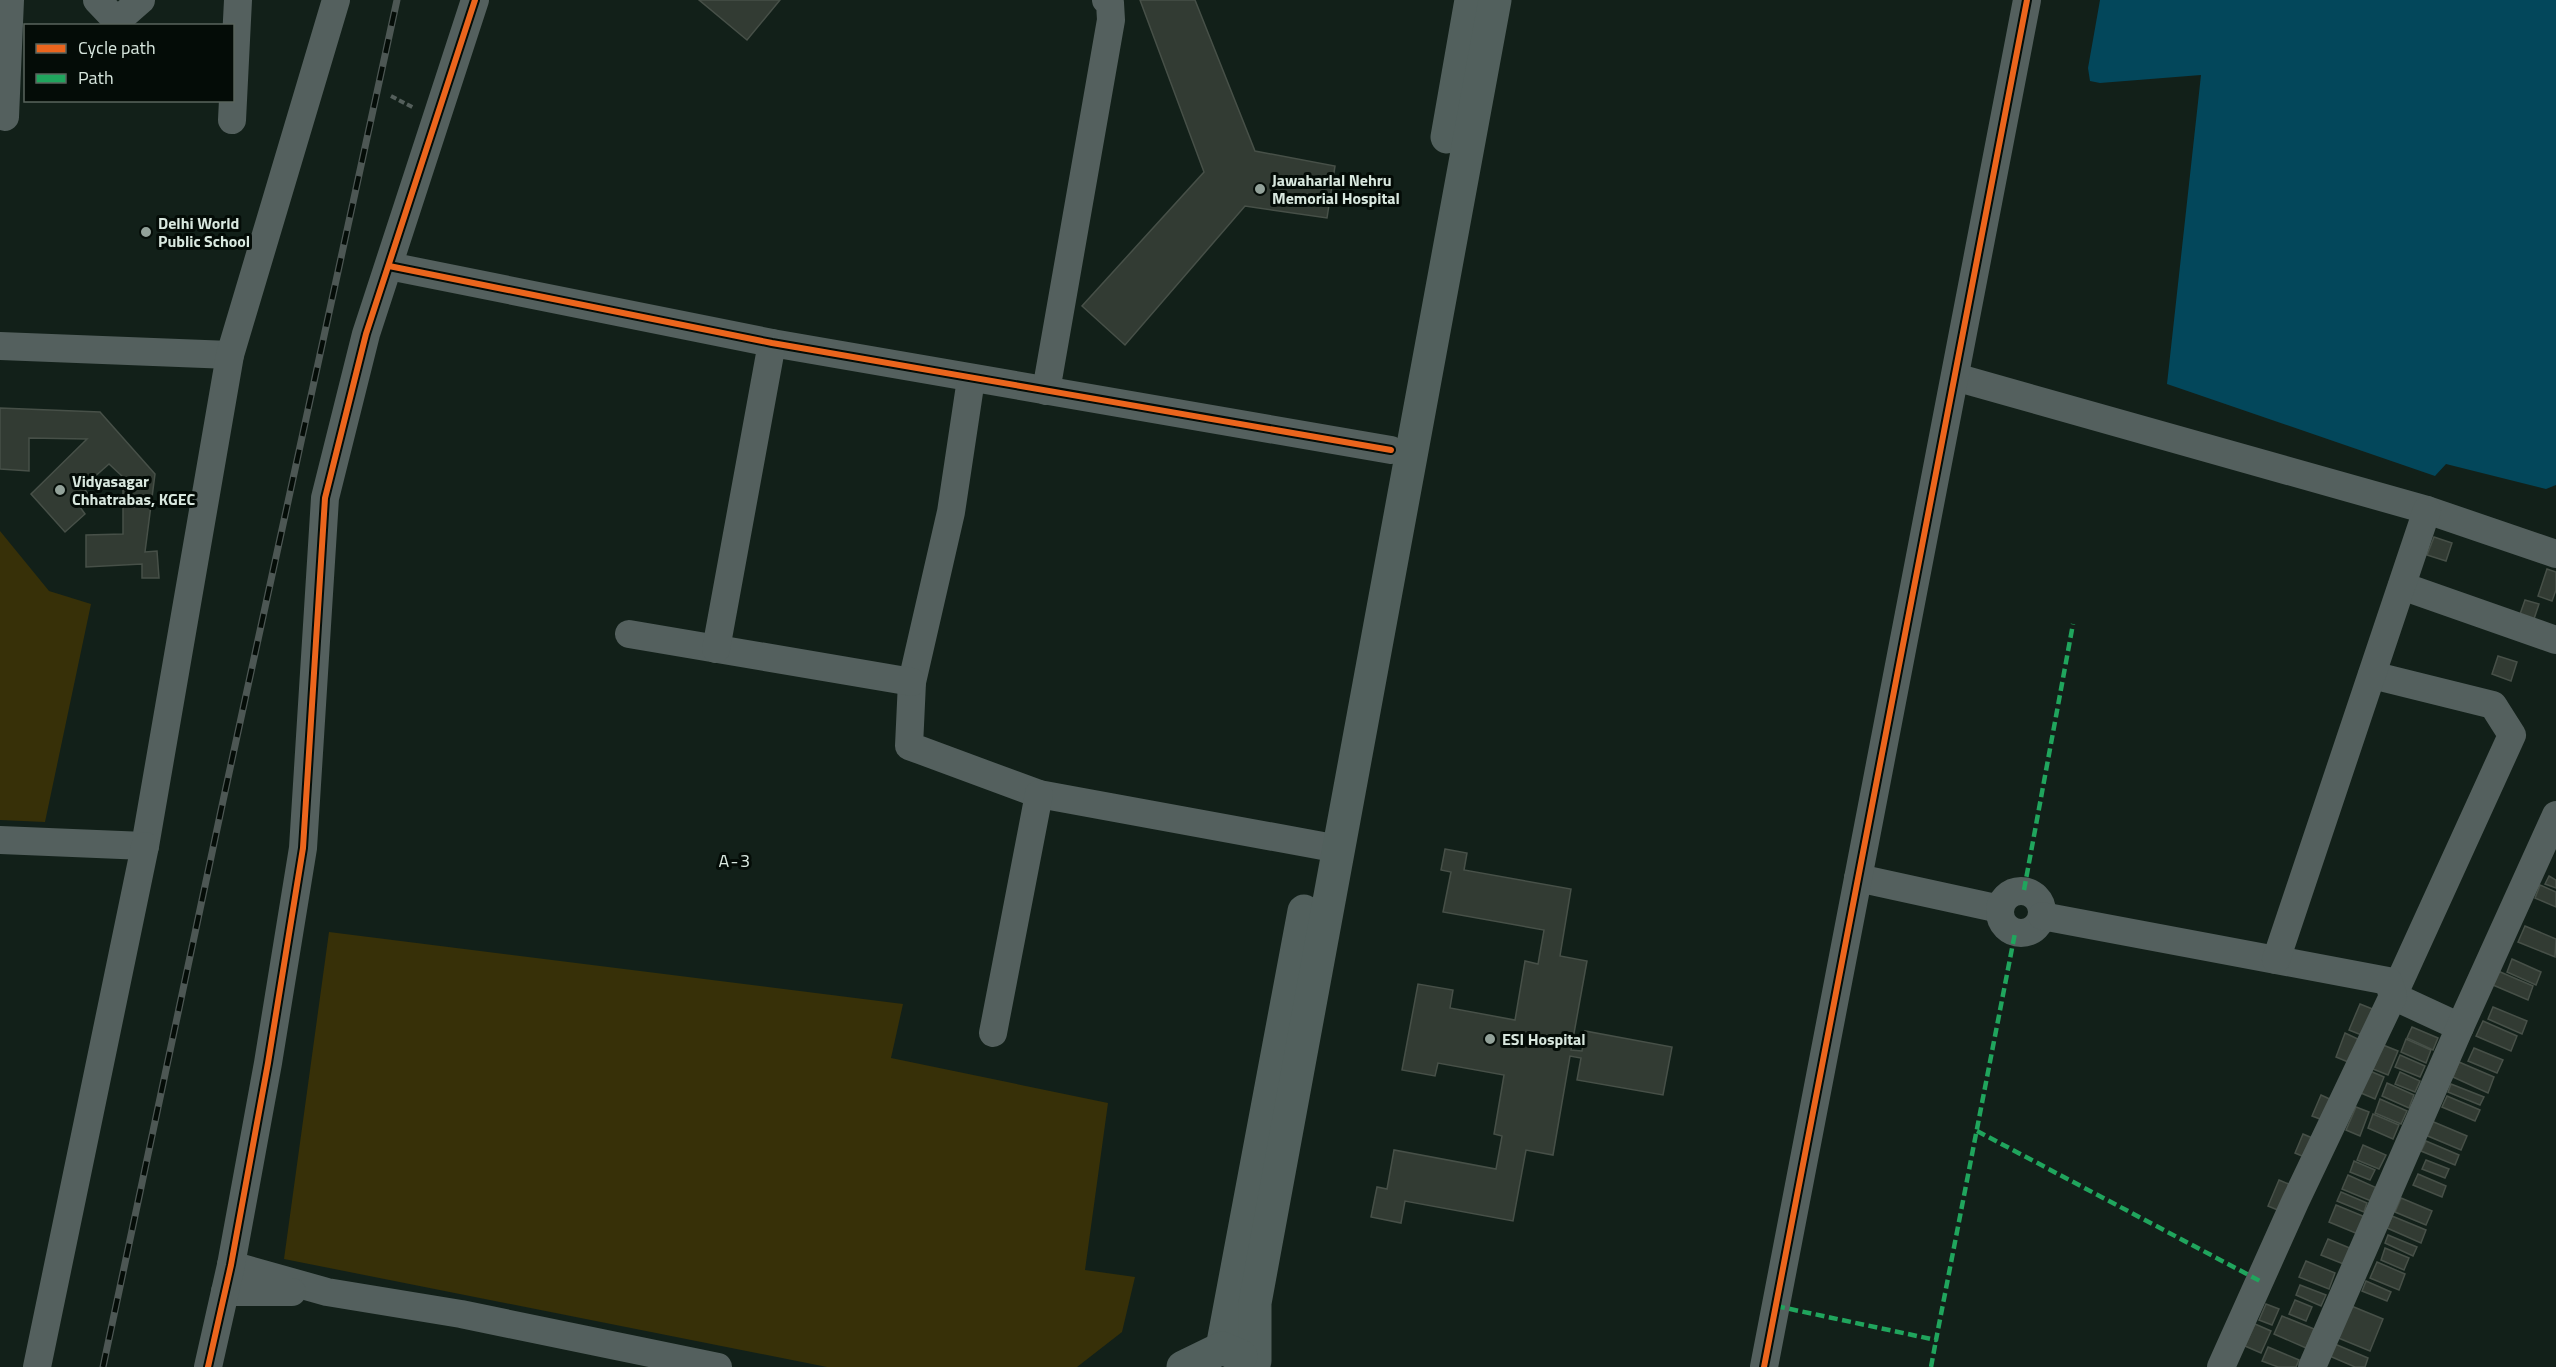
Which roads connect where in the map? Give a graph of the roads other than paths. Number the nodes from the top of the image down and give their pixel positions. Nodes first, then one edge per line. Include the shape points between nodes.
1 (9, 0) edge
2 (98, 0) edge
3 (141, 0) edge
4 (238, 0) edge
5 (336, 0) edge
6 (475, 0) edge
7 (1106, 0) edge
8 (1471, 0) edge
9 (1495, 0) edge
10 (2028, 0) edge
11 (234, 80) edge
12 (233, 102) edge
13 (5, 117) dead end
14 (232, 120) dead end
15 (389, 266) junction
16 (772, 343) junction
17 (0, 346) edge
18 (230, 355) junction
19 (1955, 377) junction
20 (971, 379) junction
21 (1046, 391) junction
22 (1391, 450) junction
23 (2427, 510) junction
24 (2556, 554) edge
25 (2402, 586) junction
26 (629, 634) dead end
27 (2556, 640) edge
28 (716, 649) junction
29 (2372, 675) junction
30 (912, 682) junction
31 (1039, 794) junction
32 (2556, 815) edge
33 (0, 840) edge
34 (145, 846) junction
35 (1328, 847) junction
36 (1858, 878) junction
37 (2276, 960) junction
38 (2393, 996) junction
39 (2460, 1028) junction
40 (993, 1033) dead end
41 (228, 1278) junction
42 (1222, 1348) junction
43 (1257, 1364) edge
44 (37, 1367) edge
45 (208, 1367) edge
46 (718, 1367) edge
47 (1183, 1367) edge
48 (1764, 1367) edge
49 (2221, 1367) edge
50 (2312, 1367) edge

1 - 13 street
2 - 3 street via 117,21
4 - 11 street
5 - 18 street
6 - 15 street
7 - 21 street via 1110,3 1111,20
8 - 22 main road
9 - 35 main road
10 - 19 street
12 - 14 street
15 - 16 street
15 - 41 street via 366,334 326,498 303,848
16 - 20 street
16 - 28 street
17 - 18 street
18 - 34 street
19 - 23 street
19 - 36 street
20 - 21 street
20 - 30 street via 951,512
21 - 22 street
22 - 35 main road
23 - 24 street
23 - 25 street
25 - 27 street
25 - 29 street
26 - 28 street
28 - 30 street
29 - 37 street
29 - 38 street via 2493,705 2512,735
30 - 31 street via 909,746
31 - 35 street
31 - 40 street
32 - 39 street
33 - 34 street
34 - 44 street
35 - 42 main road
35 - 43 main road via 1255,1303
36 - 37 street via 2000,909 2004,925 2015,933 2029,932 2042,916
36 - 48 street
37 - 38 street via 2388,981
38 - 39 street
38 - 49 street
39 - 50 street
41 - 45 street
41 - 46 street via 461,1314
42 - 43 main road
42 - 47 main road

